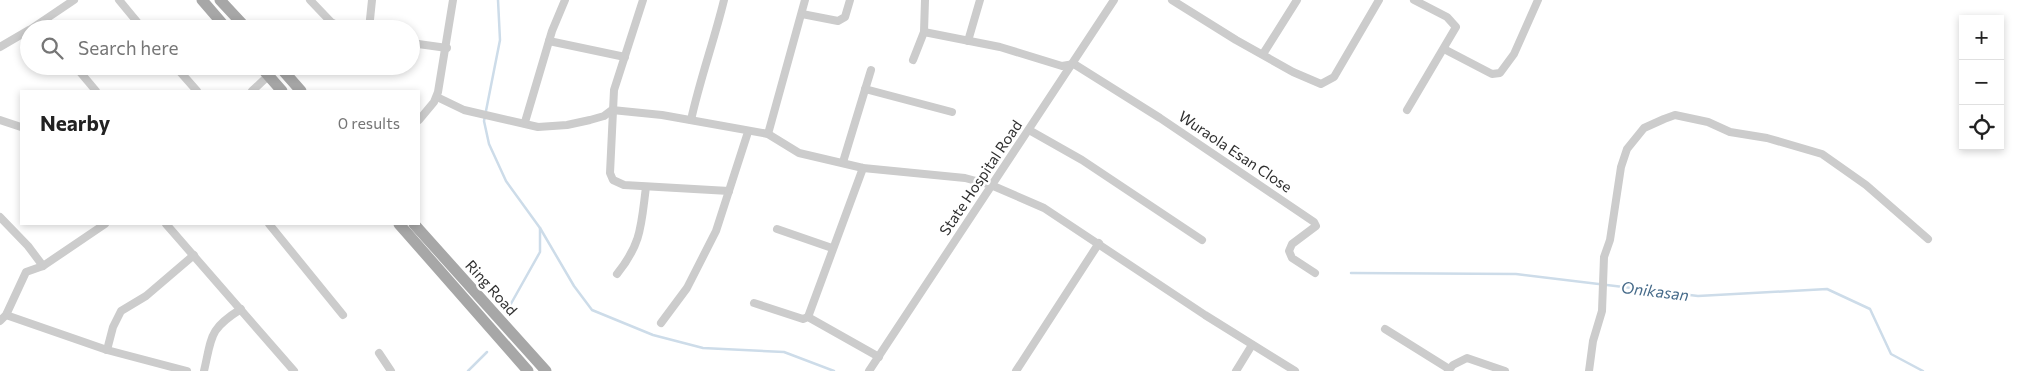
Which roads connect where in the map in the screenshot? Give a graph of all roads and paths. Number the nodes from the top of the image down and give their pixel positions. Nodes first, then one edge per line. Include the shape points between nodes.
1 (74, 0) edge
2 (119, 0) edge
3 (202, 0) edge
4 (220, 0) edge
5 (310, 0) edge
6 (372, 0) edge
7 (453, 0) edge
8 (564, 0) edge
9 (643, 0) edge
10 (724, 0) edge
11 (805, 0) edge
12 (850, 0) edge
13 (925, 0) edge
14 (980, 0) edge
15 (1114, 0) edge
16 (1172, 0) edge
17 (1297, 0) edge
18 (1378, 0) edge
19 (1414, 0) edge
20 (1538, 0) edge
21 (802, 14) junction
22 (49, 20) edge
23 (136, 20) edge
24 (219, 20) edge
25 (239, 20) edge
26 (329, 20) edge
27 (370, 20) edge
28 (924, 32) junction
29 (20, 35) edge
30 (549, 41) junction
31 (968, 41) junction
32 (420, 44) edge
33 (0, 46) edge
34 (447, 48) junction
35 (1444, 49) junction
36 (1263, 54) junction
37 (625, 57) junction
38 (913, 60) dead end
39 (1074, 64) junction
40 (871, 70) dead end
41 (83, 75) edge
42 (183, 75) edge
43 (287, 75) edge
44 (268, 76) joint
45 (865, 89) junction
46 (95, 90) edge
47 (196, 90) edge
48 (253, 90) edge
49 (281, 90) edge
50 (299, 90) edge
51 (437, 97) junction
52 (612, 110) junction
53 (1408, 110) dead end
54 (952, 112) dead end
55 (420, 119) edge
56 (0, 120) edge
57 (691, 120) junction
58 (525, 122) junction
59 (20, 127) edge
60 (1029, 130) junction
61 (748, 132) junction
62 (768, 134) junction
63 (844, 162) junction
64 (863, 168) junction
65 (991, 185) junction
66 (646, 187) junction
67 (729, 192) junction
68 (0, 217) edge
69 (104, 225) edge
70 (167, 225) edge
71 (269, 225) edge
72 (400, 225) edge
73 (415, 225) edge
74 (777, 230) dead end
75 (1928, 239) dead end
76 (1202, 240) dead end
77 (1099, 243) junction
78 (832, 248) junction
79 (194, 255) junction
80 (43, 266) junction
81 (1315, 273) dead end
82 (617, 274) dead end
83 (754, 304) dead end
84 (241, 309) junction
85 (343, 315) dead end
86 (808, 317) junction
87 (3, 318) edge
88 (661, 323) dead end
89 (1385, 329) dead end
90 (1252, 346) junction
91 (107, 350) junction
92 (379, 353) dead end
93 (879, 357) junction
94 (1449, 370) edge
95 (187, 371) edge
96 (204, 371) edge
97 (294, 371) edge
98 (391, 371) edge
99 (528, 371) edge
100 (546, 371) edge
101 (870, 371) edge
102 (1016, 371) edge
103 (1236, 371) edge
104 (1295, 371) edge
105 (1505, 371) edge
106 (1590, 371) edge

1 - 22 street
2 - 23 street
3 - 24 main road
4 - 25 main road
5 - 26 street
6 - 27 street
7 - 34 street
8 - 30 street
9 - 37 street
10 - 57 street via 702,70
11 - 21 street
12 - 21 street via 845,17 838,21
13 - 28 street
14 - 31 street
15 - 39 street, State Hospital Road
16 - 36 street
17 - 36 street
18 - 36 street via 1334,77 1326,83 1312,82
19 - 35 street via 1454,23 1454,32
20 - 35 street via 1514,54 1500,73 1492,74
21 - 62 street
28 - 31 street
28 - 38 street
29 - 33 street
30 - 37 street
30 - 58 street
31 - 39 street via 1062,66
32 - 34 street
34 - 51 street
35 - 53 street
37 - 52 street via 614,90
39 - 60 street, State Hospital Road
39 - 81 street, Wuraola Esan Close via 1314,222 1316,226 1292,244 1289,251 1292,258
40 - 45 street
41 - 46 street
42 - 47 street
43 - 50 main road
44 - 48 street
44 - 49 main road
45 - 54 street
45 - 63 street
51 - 55 street
51 - 58 street via 477,114
52 - 57 street
52 - 58 street via 604,116 567,125 538,127
52 - 66 street via 610,173 616,183
56 - 59 street
57 - 61 street
60 - 65 street, State Hospital Road
60 - 76 street via 1082,160
61 - 62 street
61 - 67 street
62 - 63 street via 799,153
63 - 64 street
64 - 65 street via 965,178
64 - 78 street
65 - 77 street via 1044,208
65 - 93 street, State Hospital Road
66 - 67 street
66 - 82 street via 639,239
67 - 88 street via 721,219 694,275
68 - 80 street
69 - 80 street
70 - 79 street
71 - 85 street
72 - 99 main road, Ring Road
73 - 100 main road, Ring Road
74 - 78 street
75 - 106 street via 1866,185 1822,154 1767,138 1730,132 1708,122 1675,116 1664,119 1644,128 1627,150 1621,167 1610,240 1604,257 1602,311 1593,341
77 - 90 street
77 - 102 street
78 - 86 street
79 - 84 street
79 - 91 street via 146,296 121,311
80 - 87 street via 26,272
83 - 86 street via 803,319
84 - 96 street via 214,330
84 - 97 street
86 - 93 street
87 - 91 street
89 - 94 street
90 - 103 street
90 - 104 street
91 - 95 street
92 - 98 street
93 - 101 street, State Hospital Road
94 - 105 street via 1467,358

